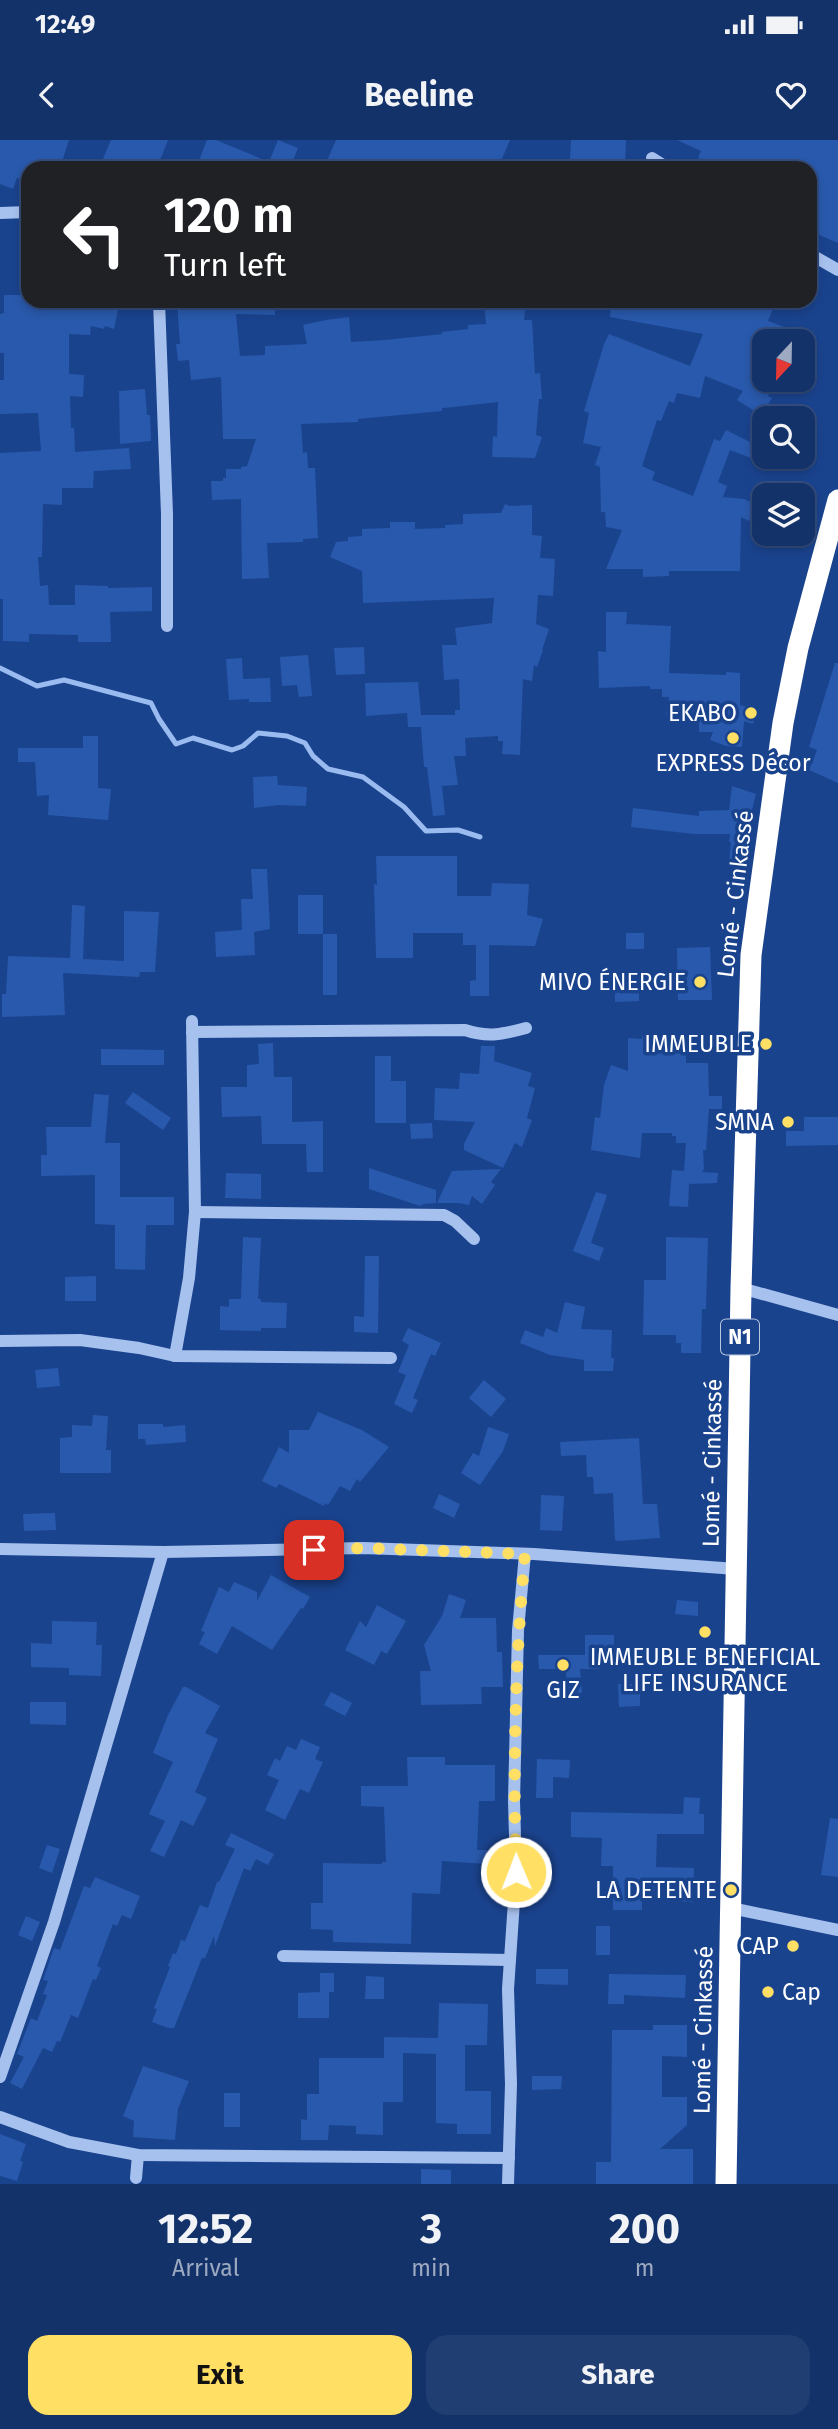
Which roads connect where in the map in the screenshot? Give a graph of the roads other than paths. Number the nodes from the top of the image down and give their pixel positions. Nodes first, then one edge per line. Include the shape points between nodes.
1 (652, 158) dead end
2 (657, 161) edge
3 (21, 212) edge
4 (0, 213) edge
5 (817, 258) edge
6 (838, 270) edge
7 (159, 308) edge
8 (838, 500) edge
9 (167, 626) dead end
10 (526, 1028) dead end
11 (195, 1212) junction
12 (474, 1239) dead end
13 (741, 1288) junction
14 (838, 1315) edge
15 (0, 1341) edge
16 (174, 1356) junction
17 (391, 1357) dead end
18 (0, 1549) edge
19 (163, 1552) junction
20 (525, 1554) junction
21 (736, 1569) junction
22 (731, 1908) junction
23 (838, 1930) edge
24 (283, 1956) dead end
25 (510, 1960) junction
26 (0, 2077) edge
27 (0, 2117) edge
28 (138, 2155) junction
29 (509, 2158) junction
30 (136, 2178) dead end
31 (508, 2184) edge
32 (726, 2184) edge

1 - 2 street
3 - 4 street
5 - 6 street
7 - 9 street
8 - 13 highway, Lomé - Cinkassé / N1 via 798,648 756,902 747,1033
10 - 11 street via 480,1036 465,1030 192,1027
11 - 12 street via 444,1215
11 - 16 street via 189,1278
13 - 14 street
13 - 21 highway, Lomé - Cinkassé / N1
15 - 16 street via 80,1340
16 - 17 street
18 - 19 street
19 - 20 street via 363,1548
19 - 26 street via 58,1910
20 - 21 street
20 - 25 street via 518,1643 516,1872
21 - 22 highway, Lomé - Cinkassé / N1
22 - 23 street
22 - 32 highway, Lomé - Cinkassé / N1
24 - 25 street
25 - 29 street
27 - 28 street via 69,2142
28 - 29 street
28 - 30 street
29 - 31 street

